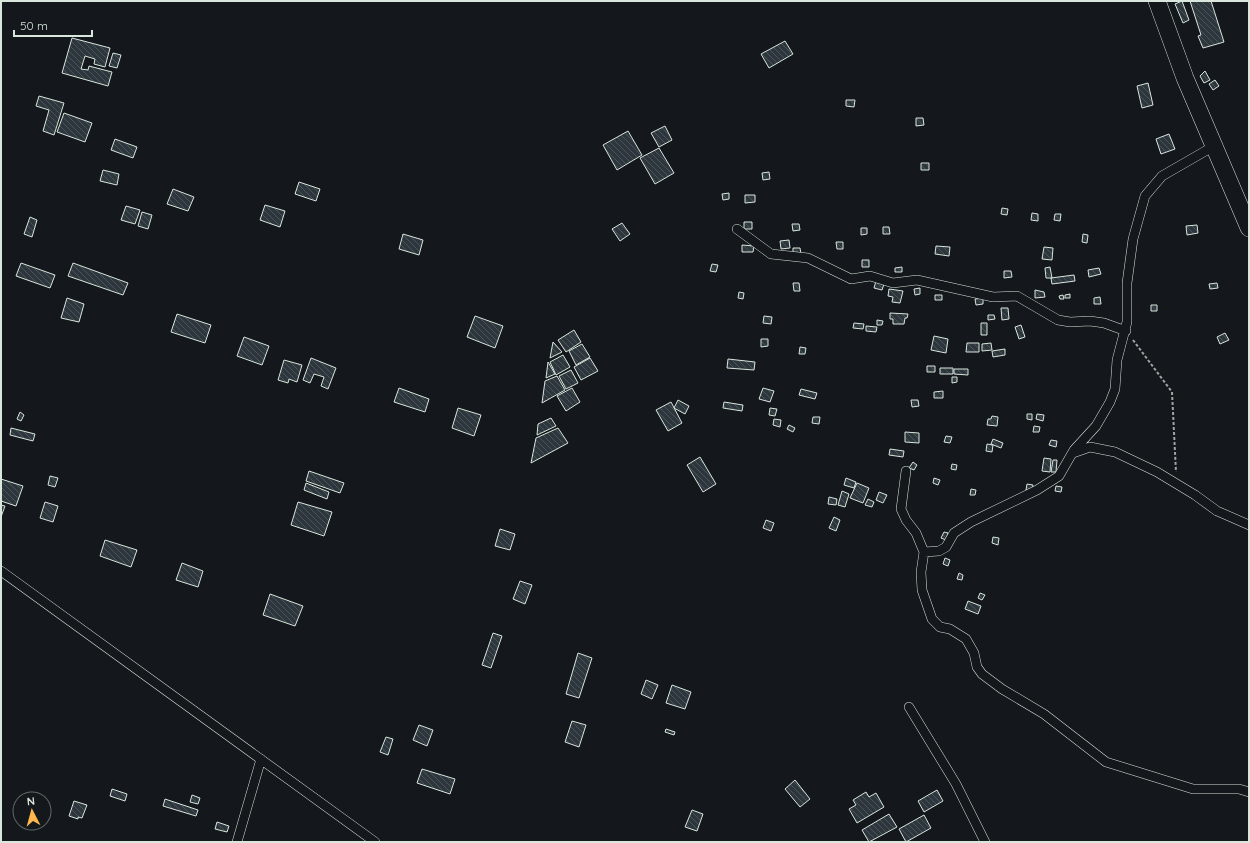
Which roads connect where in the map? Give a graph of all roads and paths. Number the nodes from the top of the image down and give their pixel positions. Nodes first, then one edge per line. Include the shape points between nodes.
1 (1157, 1) edge
2 (1214, 146) junction
3 (1249, 228) edge
4 (737, 229) dead end
5 (1126, 331) junction
6 (1072, 453) junction
7 (906, 471) dead end
8 (1177, 484) junction
9 (1249, 524) edge
10 (924, 552) junction
11 (1, 571) edge
12 (909, 707) dead end
13 (261, 759) junction
14 (1249, 792) edge
15 (237, 842) edge
16 (375, 842) edge
17 (985, 842) edge

1 - 2 highway via 1185,78
2 - 3 highway
2 - 5 street via 1162,176 1145,196 1133,239 1127,283
4 - 5 street via 771,254 808,258 851,280 870,276 893,283 917,280 993,297 1017,296 1058,320 1090,320
5 - 6 street via 1117,360 1115,389 1110,402 1096,426
5 - 8 path via 1172,392
6 - 8 street via 1090,447 1115,452
6 - 10 street via 1059,476 1037,490 971,522 954,533 946,546 939,550
7 - 10 street via 901,509
8 - 9 street via 1217,511
10 - 14 street via 922,590 932,618 940,627 950,629 966,639 974,653 977,667 994,684 1044,714 1097,756 1114,766 1156,776 1193,789 1239,789
11 - 13 street
12 - 17 street via 956,784
13 - 15 street
13 - 16 street

